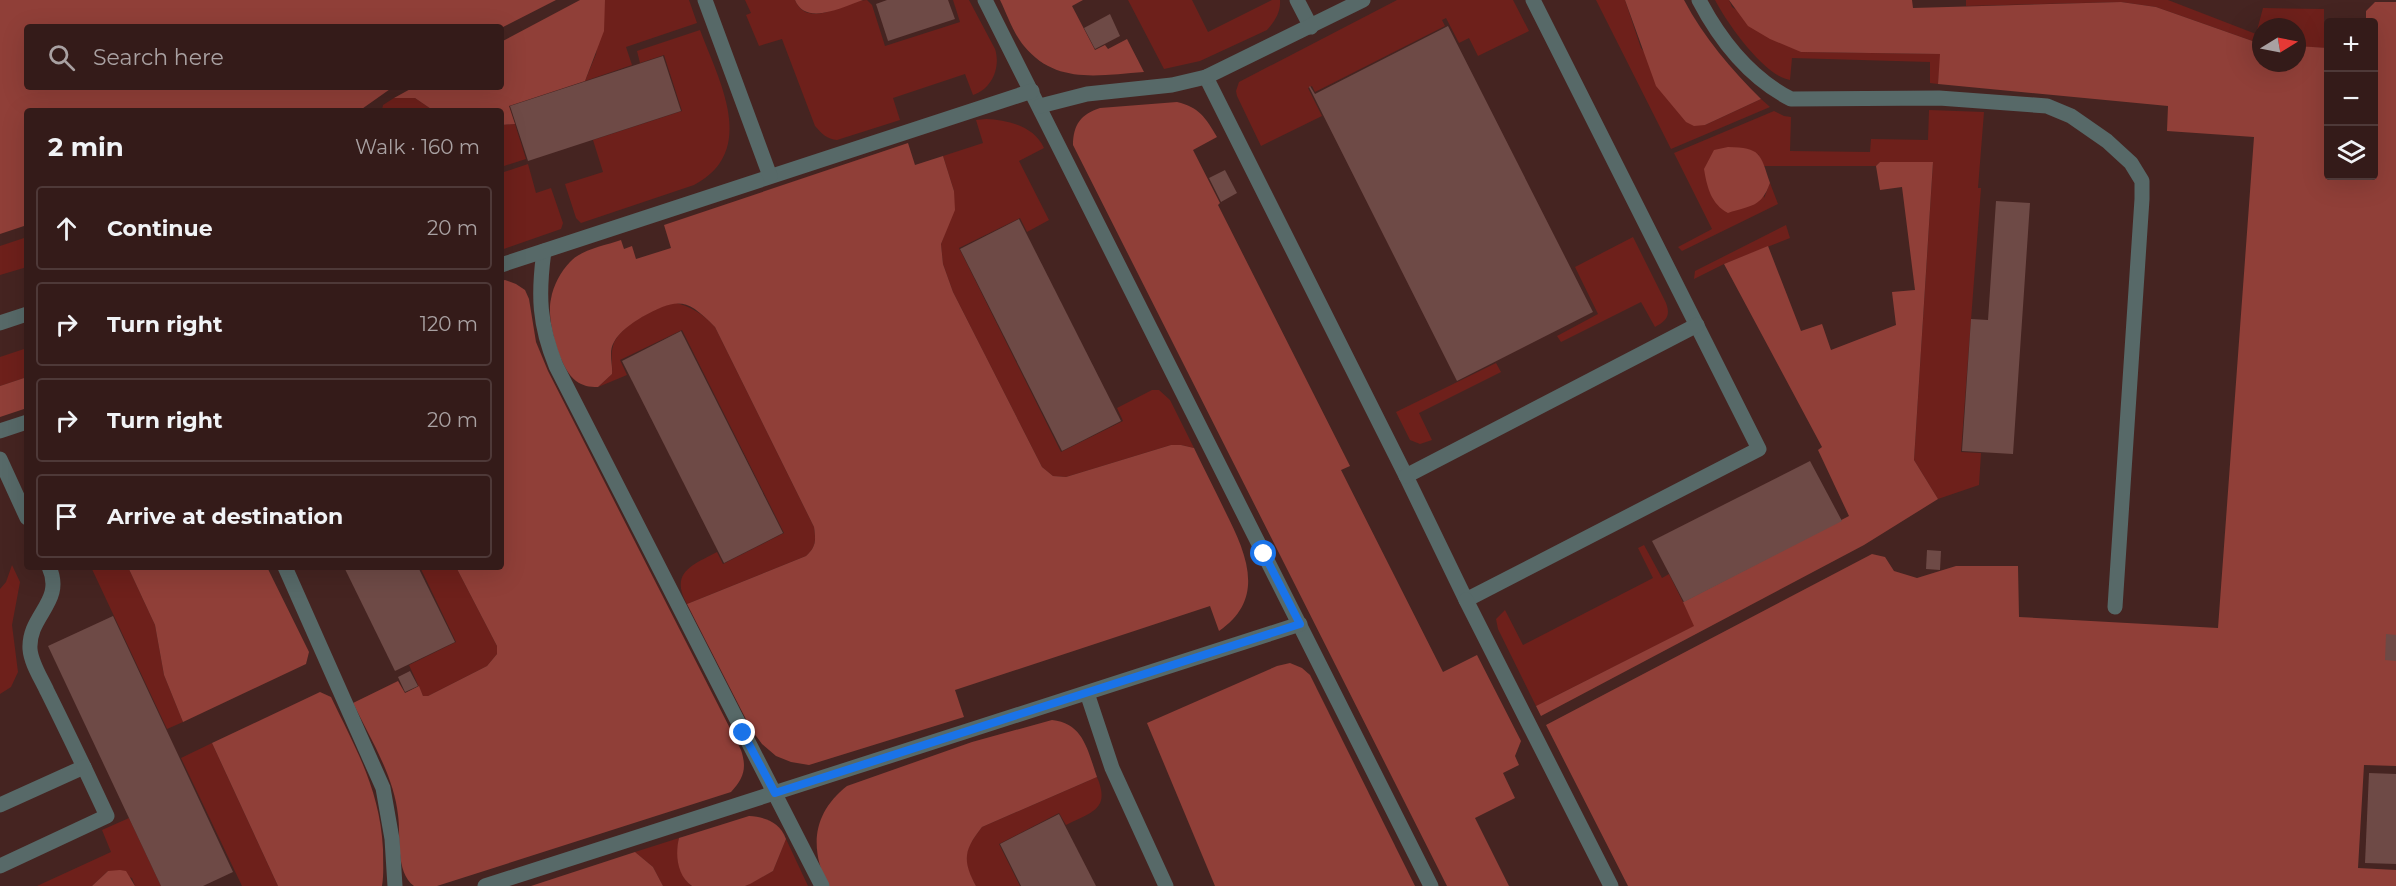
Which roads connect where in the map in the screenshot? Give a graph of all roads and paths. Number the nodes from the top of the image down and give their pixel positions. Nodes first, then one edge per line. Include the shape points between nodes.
1 (705, 0) edge
2 (985, 0) edge
3 (1297, 0) edge
4 (1363, 0) edge
5 (1533, 0) edge
6 (1699, 0) edge
7 (1311, 27) junction
8 (1206, 77) junction
9 (1032, 91) junction
10 (1040, 106) junction
11 (770, 176) junction
12 (544, 251) junction
13 (504, 264) edge
14 (24, 315) edge
15 (0, 323) edge
16 (1697, 325) junction
17 (24, 423) edge
18 (0, 431) edge
19 (0, 459) edge
20 (1406, 476) junction
21 (24, 511) edge
22 (50, 570) edge
23 (286, 570) edge
24 (1466, 600) junction
25 (2115, 608) dead end
26 (1300, 624) junction
27 (1087, 693) junction
28 (84, 767) junction
29 (775, 793) junction
30 (0, 805) edge
31 (0, 867) edge
32 (395, 886) edge
33 (485, 886) edge
34 (822, 886) edge
35 (1166, 886) edge
36 (1431, 886) edge
37 (1611, 886) edge

1 - 11 street
2 - 9 street
3 - 7 street
4 - 7 street
5 - 16 street
6 - 25 street via 1713,25 1748,67 1773,90 1791,99 1939,98 2047,106 2071,116 2108,141 2140,175 2142,199
7 - 8 street
8 - 10 street via 1172,85 1088,94
8 - 20 street
9 - 10 street
9 - 11 street
10 - 26 street
11 - 12 street
12 - 13 street
12 - 29 street via 539,298 546,340 556,366
14 - 15 street
16 - 20 street
16 - 24 street via 1759,449
17 - 18 street
19 - 21 street
20 - 24 street
22 - 28 street via 54,587 49,603 31,630 30,656
23 - 32 street via 383,788
24 - 37 street
26 - 27 street
26 - 36 street
27 - 29 street
27 - 35 street via 1112,768
28 - 30 street
28 - 31 street via 107,816
29 - 33 street
29 - 34 street

